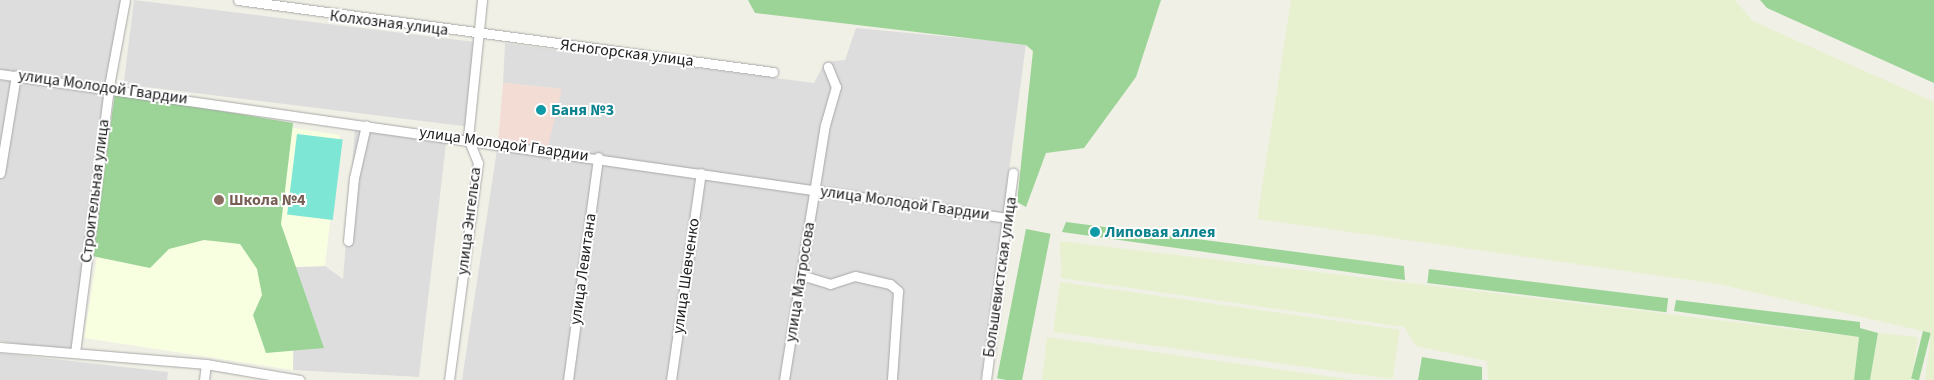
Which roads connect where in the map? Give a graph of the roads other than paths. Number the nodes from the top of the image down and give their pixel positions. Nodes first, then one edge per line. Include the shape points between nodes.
1 (125, 0) edge
2 (238, 0) edge
3 (482, 0) edge
4 (480, 34) junction
5 (828, 67) dead end
6 (773, 72) dead end
7 (0, 74) edge
8 (16, 75) junction
9 (109, 86) junction
10 (366, 125) junction
11 (468, 138) junction
12 (598, 158) junction
13 (0, 173) edge
14 (701, 173) junction
15 (1013, 173) dead end
16 (815, 190) junction
17 (1008, 218) junction
18 (348, 241) dead end
19 (801, 275) junction
20 (0, 346) edge
21 (74, 353) junction
22 (206, 364) junction
23 (204, 380) edge
24 (300, 380) edge
25 (449, 380) edge
26 (568, 380) edge
27 (671, 380) edge
28 (784, 380) edge
29 (892, 380) edge
30 (986, 380) edge

1 - 9 street, Строительная улица
2 - 4 street, Колхозная улица
3 - 4 street, улица Энгельса
4 - 6 street, Ясногорская улица
4 - 11 street, улица Энгельса
5 - 16 street, улица Матросова via 836,87
7 - 8 street, улица Молодой Гвардии
8 - 9 street, улица Молодой Гвардии
8 - 13 street
9 - 10 street, улица Молодой Гвардии
9 - 21 street, Строительная улица
10 - 11 street, улица Молодой Гвардии
10 - 18 street via 354,178
11 - 12 street, улица Молодой Гвардии
11 - 25 street, улица Энгельса via 478,163
12 - 14 street, улица Молодой Гвардии
12 - 26 street, улица Левитана
14 - 16 street, улица Молодой Гвардии
14 - 27 street, улица Шевченко
15 - 17 street, Большевистская улица
16 - 17 street, улица Молодой Гвардии
16 - 19 street, улица Матросова
17 - 30 street, Большевистская улица
19 - 28 street, улица Матросова
19 - 29 street via 830,284 855,276 890,284 898,291
20 - 21 street
21 - 22 street
22 - 23 street
22 - 24 street

